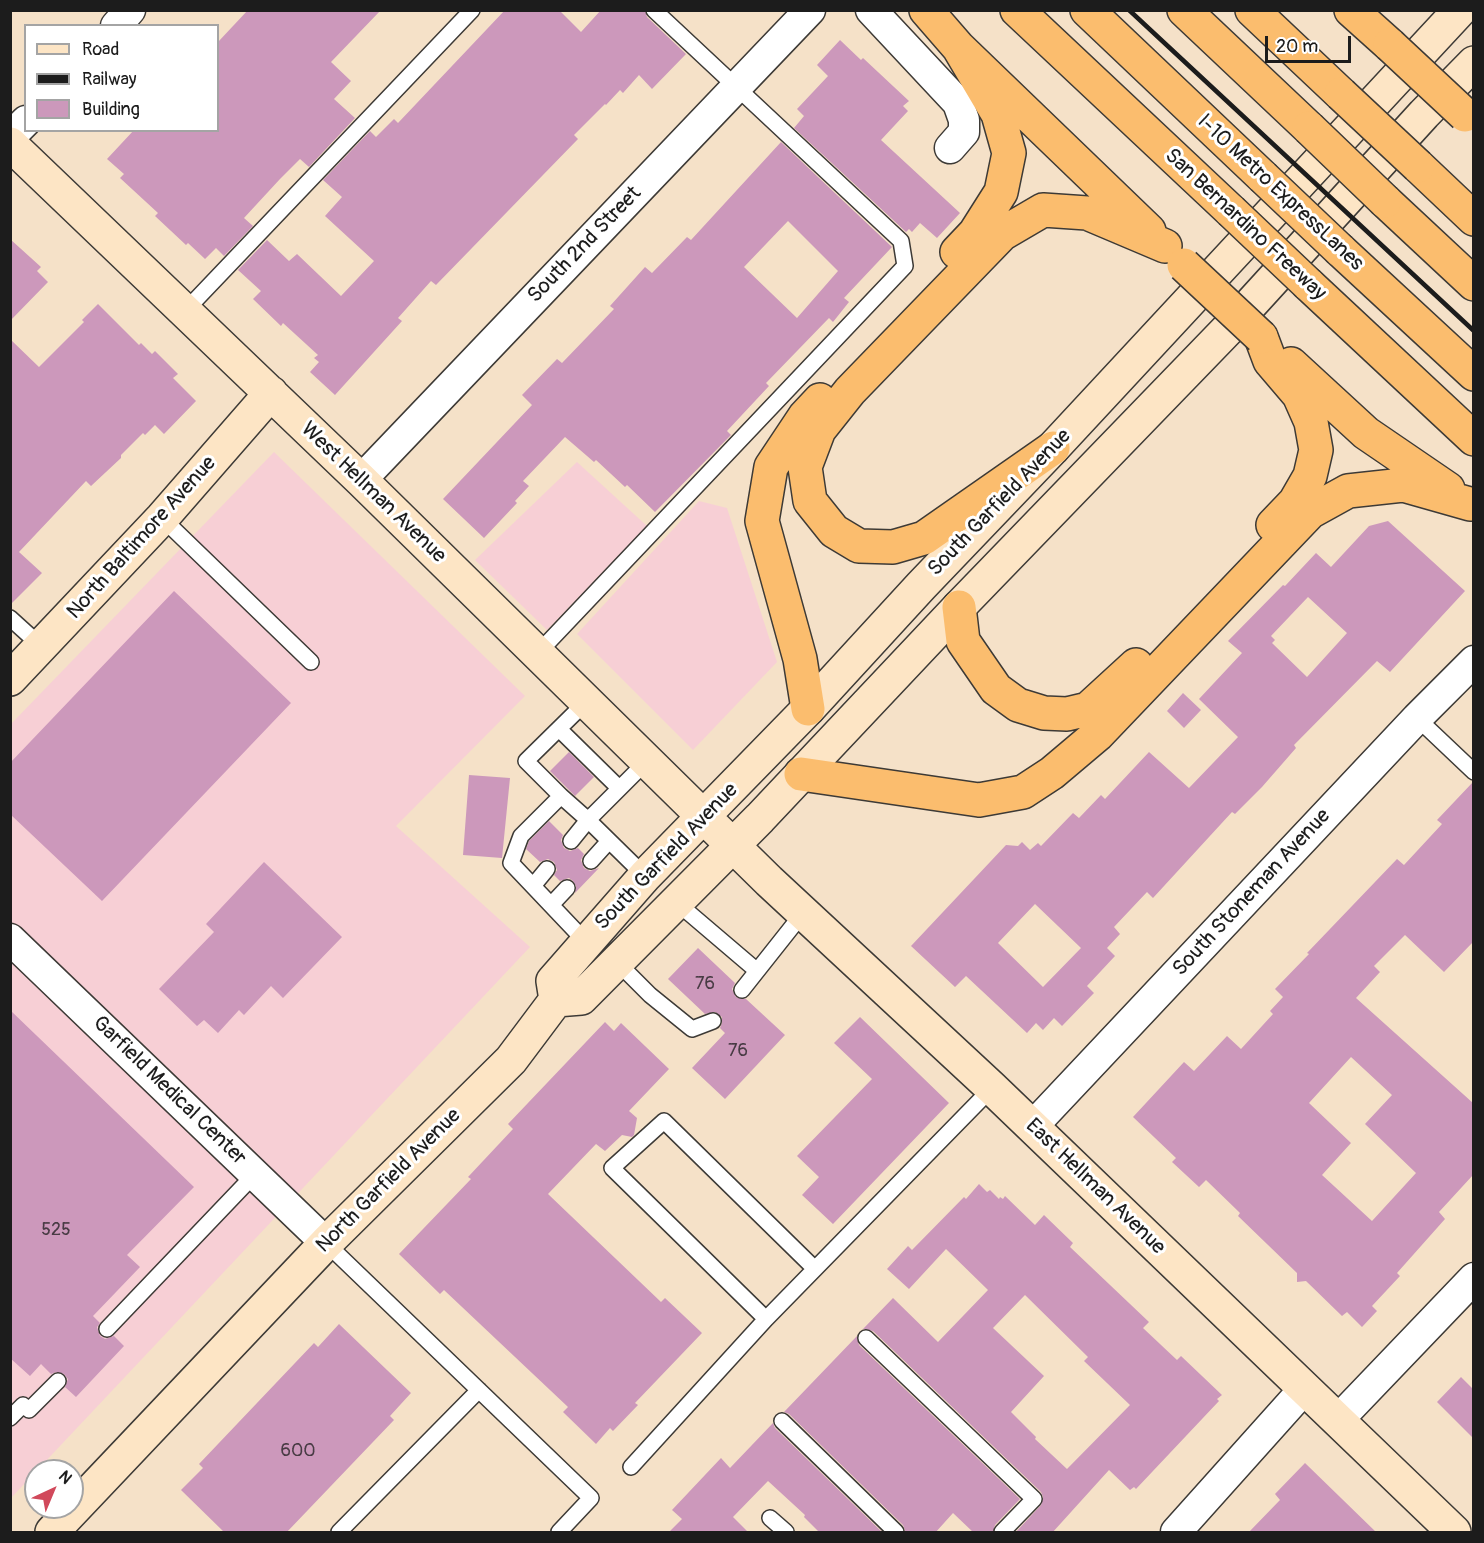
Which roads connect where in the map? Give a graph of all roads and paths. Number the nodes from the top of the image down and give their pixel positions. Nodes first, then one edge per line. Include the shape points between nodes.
1 (130, 10) edge
2 (472, 10) edge
3 (654, 10) edge
4 (810, 10) edge
5 (871, 10) edge
6 (926, 10) edge
7 (1017, 10) edge
8 (1087, 10) edge
9 (1184, 10) edge
10 (1252, 10) edge
11 (1460, 10) edge
12 (1367, 23) edge
13 (118, 24) edge
14 (959, 48) junction
15 (1473, 63) edge
16 (736, 86) junction
17 (1470, 120) edge
18 (24, 123) edge
19 (10, 137) edge
20 (10, 144) edge
21 (950, 148) dead end
22 (1473, 219) edge
23 (1175, 256) junction
24 (1473, 284) edge
25 (186, 310) junction
26 (1261, 337) junction
27 (1473, 374) edge
28 (270, 393) junction
29 (1473, 439) edge
30 (1053, 448) junction
31 (361, 480) junction
32 (1472, 505) edge
33 (162, 518) junction
34 (959, 608) junction
35 (10, 618) edge
36 (42, 647) junction
37 (538, 652) junction
38 (1473, 661) edge
39 (311, 662) dead end
40 (10, 679) edge
41 (587, 701) junction
42 (808, 709) junction
43 (1417, 718) junction
44 (559, 729) junction
45 (647, 761) junction
46 (1473, 772) edge
47 (801, 774) junction
48 (619, 788) junction
49 (561, 796) junction
50 (704, 818) junction
51 (588, 820) junction
52 (609, 841) junction
53 (571, 842) dead end
54 (732, 845) junction
55 (591, 861) dead end
56 (547, 869) dead end
57 (645, 876) junction
58 (533, 886) junction
59 (567, 888) dead end
60 (675, 901) junction
61 (551, 905) junction
62 (803, 913) junction
63 (10, 939) edge
64 (586, 942) junction
65 (616, 961) junction
66 (756, 970) junction
67 (742, 990) dead end
68 (556, 1000) junction
69 (713, 1021) dead end
70 (992, 1088) junction
71 (1032, 1126) junction
72 (255, 1174) junction
73 (326, 1243) junction
74 (815, 1269) junction
75 (1473, 1278) edge
76 (766, 1319) junction
77 (107, 1329) dead end
78 (866, 1338) dead end
79 (58, 1381) dead end
80 (1305, 1388) junction
81 (479, 1390) junction
82 (10, 1418) edge
83 (1338, 1420) junction
84 (782, 1421) dead end
85 (631, 1467) dead end
86 (770, 1518) dead end
87 (52, 1533) edge
88 (339, 1533) edge
89 (559, 1533) edge
90 (786, 1533) edge
91 (896, 1533) edge
92 (1002, 1533) edge
93 (1176, 1533) edge
94 (1454, 1533) edge

1 - 13 street
2 - 25 lane
3 - 16 lane
4 - 16 street, South 2nd Street
5 - 21 street via 958,103 964,132
6 - 14 highway
7 - 29 highway, San Bernardino Freeway, bridge
8 - 27 highway, I-10 Metro ExpressLanes, bridge
9 - 24 highway, bridge
10 - 22 highway, bridge
11 - 30 main road, South Garfield Avenue
12 - 17 highway, bridge
14 - 23 highway
14 - 42 highway via 998,114 1010,153 1001,192 975,232 805,416 771,467 762,520 800,659
15 - 34 main road, South Garfield Avenue via 1228,329
16 - 31 street, South 2nd Street
16 - 37 lane via 901,241 905,266
18 - 19 street
20 - 25 main road, West Hellman Avenue
23 - 26 highway, bridge
23 - 30 highway via 1087,213 1043,210 1002,234 850,391 819,430 805,467 810,501 834,531 859,546 893,548 924,538
25 - 28 main road, West Hellman Avenue
26 - 32 highway via 1366,433
26 - 34 highway via 1270,361 1299,395 1311,422 1316,450 1310,476 1295,502 1128,674 1088,709 1067,714 1044,713 1018,705 996,689 963,641
28 - 31 main road, West Hellman Avenue
28 - 33 main road, North Baltimore Avenue
30 - 42 main road, South Garfield Avenue
31 - 37 main road, West Hellman Avenue
32 - 47 highway via 1403,485 1348,491 1310,512 1097,735 1023,792 979,800
33 - 36 main road, North Baltimore Avenue
33 - 39 lane
34 - 47 main road, South Garfield Avenue
35 - 36 lane
36 - 40 main road, North Baltimore Avenue
37 - 41 main road, West Hellman Avenue
38 - 43 street, South Stoneman Avenue
41 - 44 lane
41 - 45 main road, West Hellman Avenue
42 - 50 main road, South Garfield Avenue
43 - 46 lane
43 - 71 street, South Stoneman Avenue
44 - 48 lane
44 - 49 lane via 526,761
45 - 48 lane
45 - 50 main road, West Hellman Avenue
47 - 54 main road, South Garfield Avenue
48 - 51 lane
49 - 51 lane
49 - 58 lane via 521,836 511,863
50 - 54 main road, West Hellman Avenue
50 - 57 main road, South Garfield Avenue
51 - 52 lane
51 - 53 lane
52 - 55 lane
52 - 57 lane
54 - 60 main road
54 - 62 main road, East Hellman Avenue
56 - 58 lane
57 - 64 main road, South Garfield Avenue
58 - 61 lane
59 - 61 lane
60 - 65 main road
60 - 66 lane
61 - 64 lane
62 - 66 lane
62 - 70 main road, East Hellman Avenue
63 - 72 street, Garfield Medical Center
64 - 68 main road, South Garfield Avenue via 553,981
65 - 68 main road via 581,998
65 - 69 lane via 692,1029
66 - 67 lane
68 - 73 main road, North Garfield Avenue via 511,1059
70 - 71 main road, East Hellman Avenue
70 - 74 lane
71 - 80 main road, East Hellman Avenue
72 - 73 street, Garfield Medical Center
72 - 77 lane
73 - 81 lane
73 - 87 main road, North Garfield Avenue
74 - 76 lane
74 - 76 lane via 664,1121 612,1168
75 - 83 street
76 - 85 lane
78 - 92 lane via 1034,1499
79 - 82 lane
80 - 83 main road, East Hellman Avenue
80 - 93 street
81 - 88 lane
81 - 89 lane via 591,1498
83 - 94 main road, East Hellman Avenue
84 - 91 lane
86 - 90 lane

